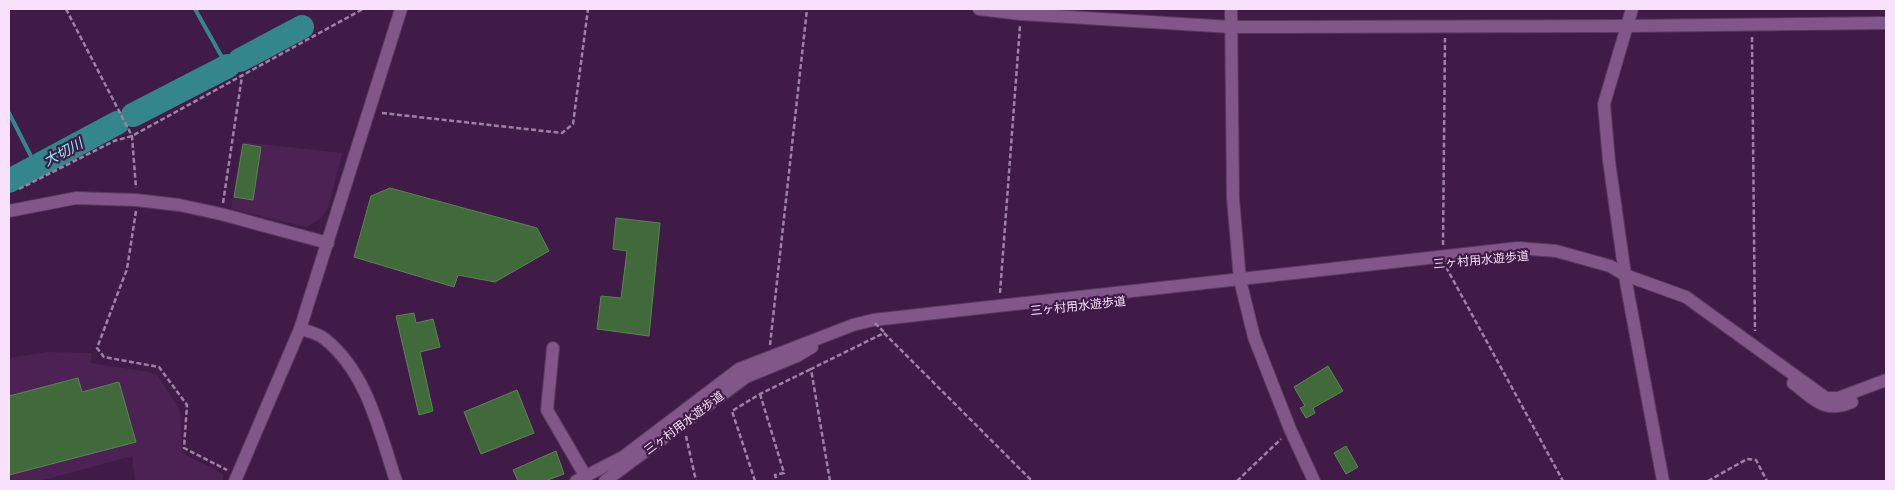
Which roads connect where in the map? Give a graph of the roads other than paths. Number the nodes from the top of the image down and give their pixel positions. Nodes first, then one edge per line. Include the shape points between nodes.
1 (401, 9) edge
2 (979, 9) edge
3 (1231, 9) edge
4 (1632, 9) edge
5 (1886, 23) edge
6 (1626, 26) junction
7 (1231, 27) junction
8 (9, 211) edge
9 (328, 243) junction
10 (1626, 279) junction
11 (1241, 284) junction
12 (300, 329) junction
13 (553, 348) dead end
14 (1886, 380) edge
15 (1886, 388) edge
16 (236, 479) edge
17 (581, 479) edge
18 (396, 481) edge
19 (605, 481) edge
20 (1314, 481) edge
21 (1663, 481) edge

1 - 9 street
2 - 7 street
3 - 7 street
4 - 6 street
5 - 6 street
6 - 7 street
6 - 10 street via 1604,104
7 - 11 street via 1233,198
8 - 9 street via 76,198 136,200 221,214
9 - 12 street
10 - 11 street via 1610,266 1556,251 1518,248
10 - 14 street via 1686,297 1826,398 1838,398
10 - 15 street via 1692,307 1820,404 1833,408
10 - 21 street
11 - 17 street via 998,306 854,325 739,369 623,457
11 - 19 street, 三ヶ村用水遊歩道 via 864,330 817,348 811,347 746,377
11 - 20 street via 1254,337
12 - 16 street
12 - 18 street via 324,338 358,378 369,399
13 - 17 street via 547,410

